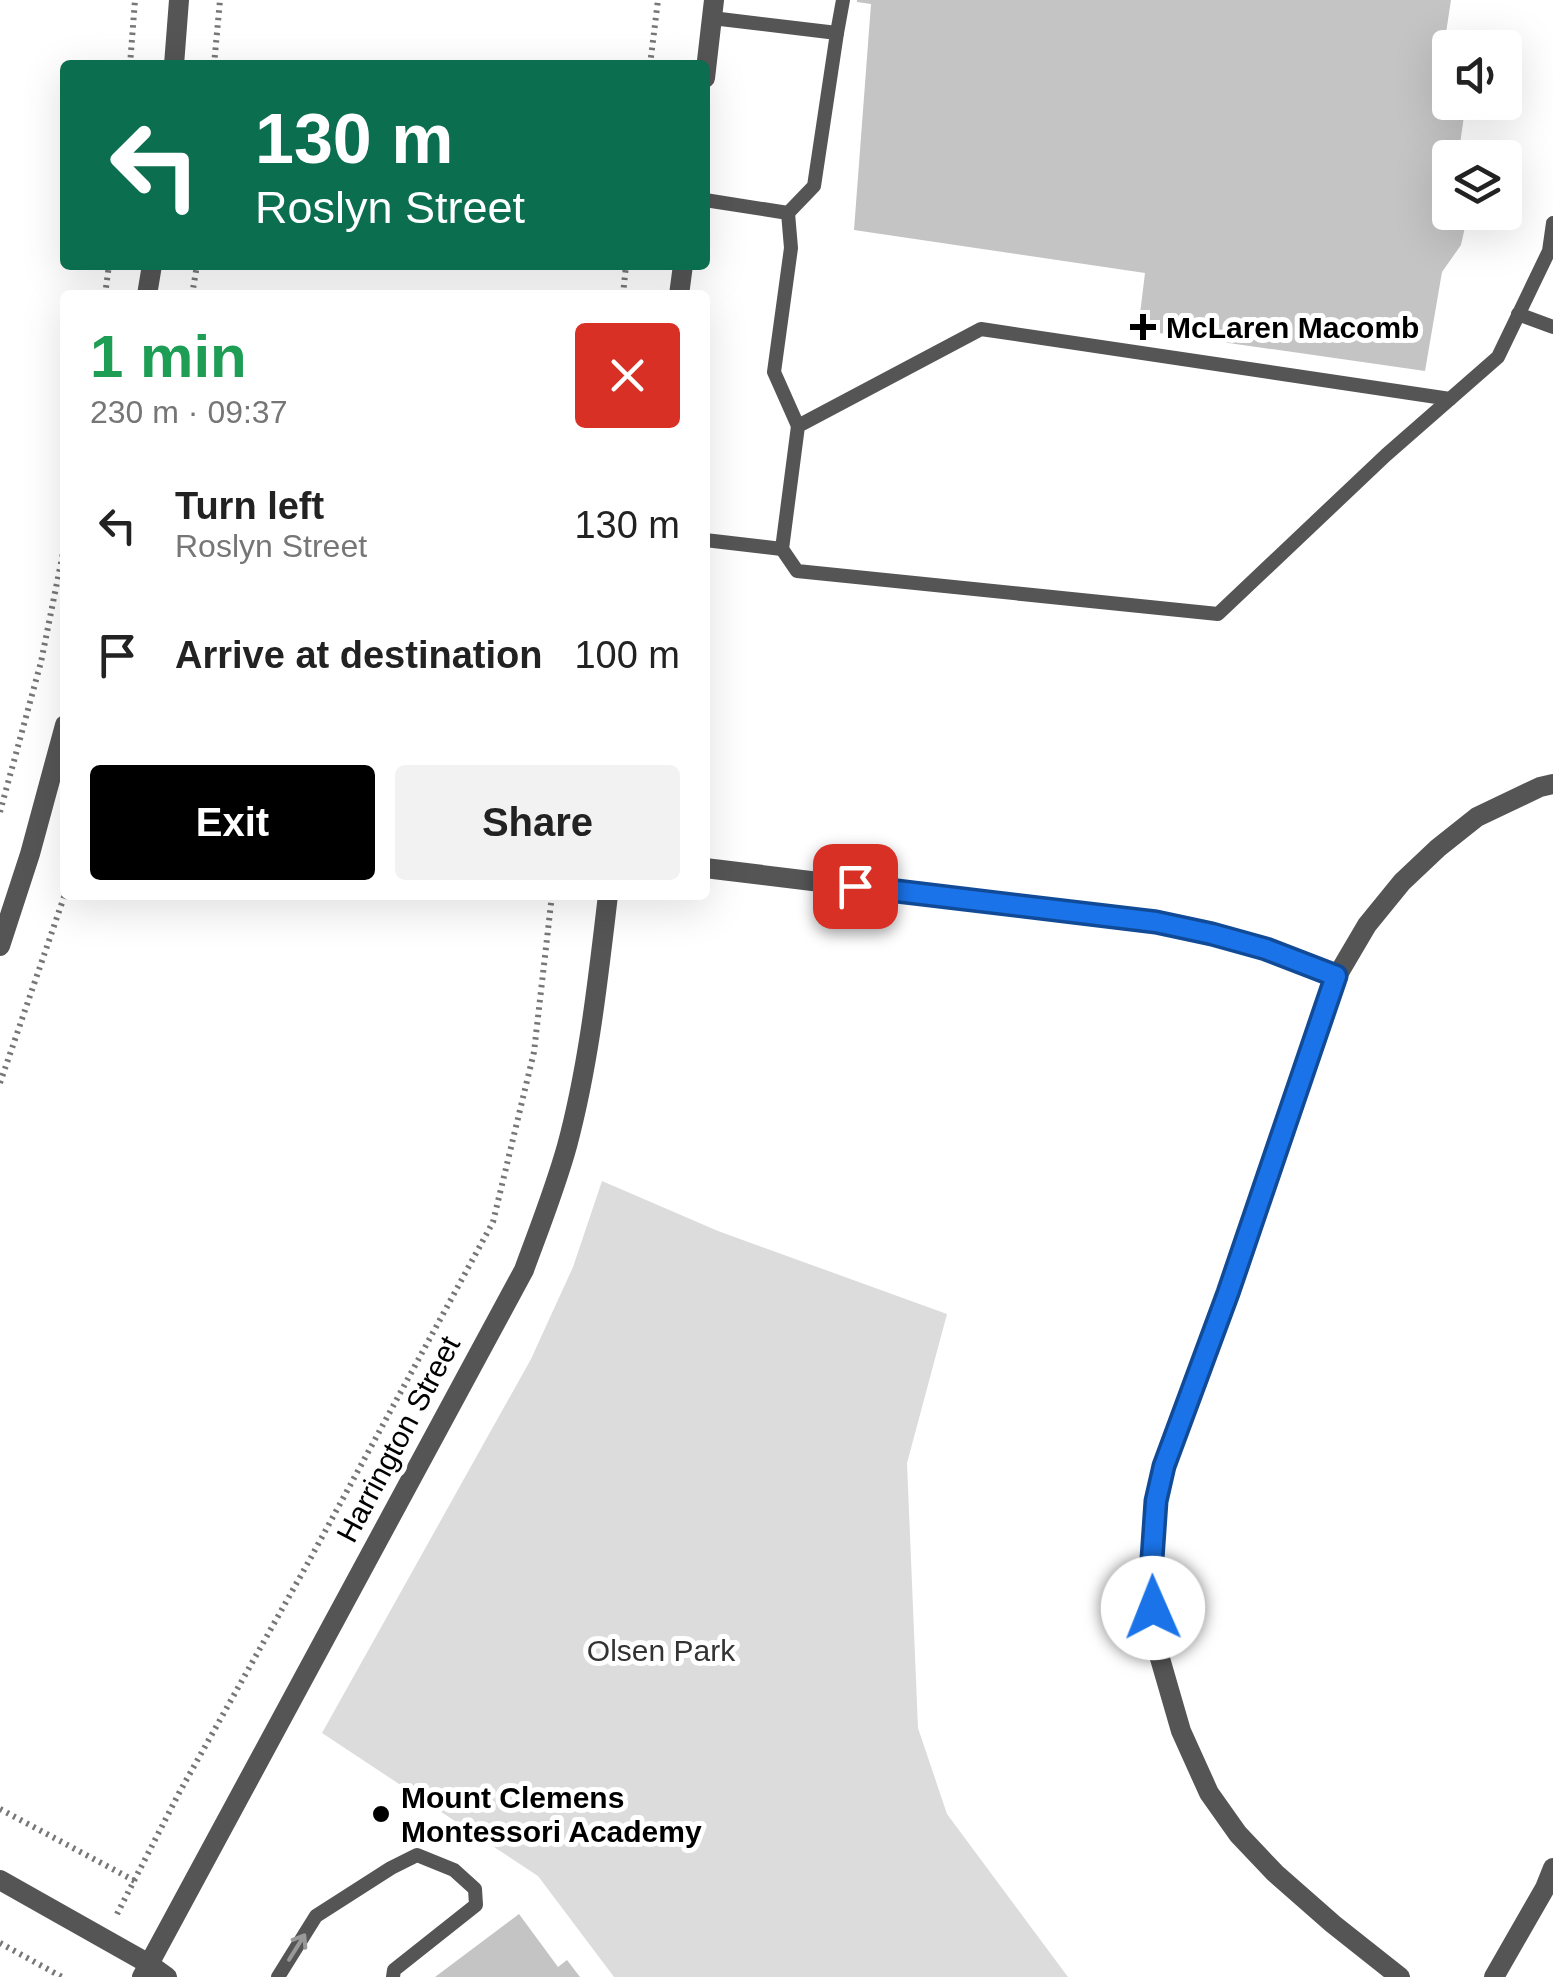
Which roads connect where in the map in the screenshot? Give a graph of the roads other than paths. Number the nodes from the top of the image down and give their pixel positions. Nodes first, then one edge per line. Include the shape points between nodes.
1 (179, 0) edge
2 (843, 0) edge
3 (713, 9) edge
4 (837, 34) junction
5 (174, 60) edge
6 (707, 60) edge
7 (710, 201) edge
8 (788, 213) junction
9 (1553, 223) edge
10 (1518, 314) junction
11 (1553, 326) edge
12 (1450, 399) junction
13 (798, 426) junction
14 (710, 541) edge
15 (782, 548) junction
16 (60, 745) edge
17 (1553, 784) edge
18 (710, 869) edge
19 (607, 900) edge
20 (0, 946) edge
21 (1336, 976) junction
22 (1553, 1868) edge
23 (0, 1880) edge
24 (153, 1973) edge
25 (278, 1977) edge
26 (393, 1977) edge
27 (1400, 1977) edge
28 (1494, 1977) edge

1 - 5 street
2 - 4 lane
3 - 4 lane
3 - 6 street
4 - 8 lane via 814,186
7 - 8 lane
8 - 13 lane via 791,248 774,372
9 - 10 lane via 1549,250
10 - 11 lane
10 - 12 lane via 1498,356
12 - 13 lane via 982,330
12 - 15 lane via 1218,614 796,570
13 - 15 lane
14 - 15 lane
16 - 20 street
17 - 21 street via 1477,817 1438,848 1367,925
18 - 21 street via 1156,922 1266,949
19 - 24 street, Harrington Street via 594,1015 568,1142 524,1270
21 - 27 street via 1164,1466 1156,1501 1153,1608 1181,1731 1209,1793 1275,1874
22 - 28 street
23 - 24 street
25 -> 26 lane via 316,1916 417,1855 454,1870 475,1889 476,1905

